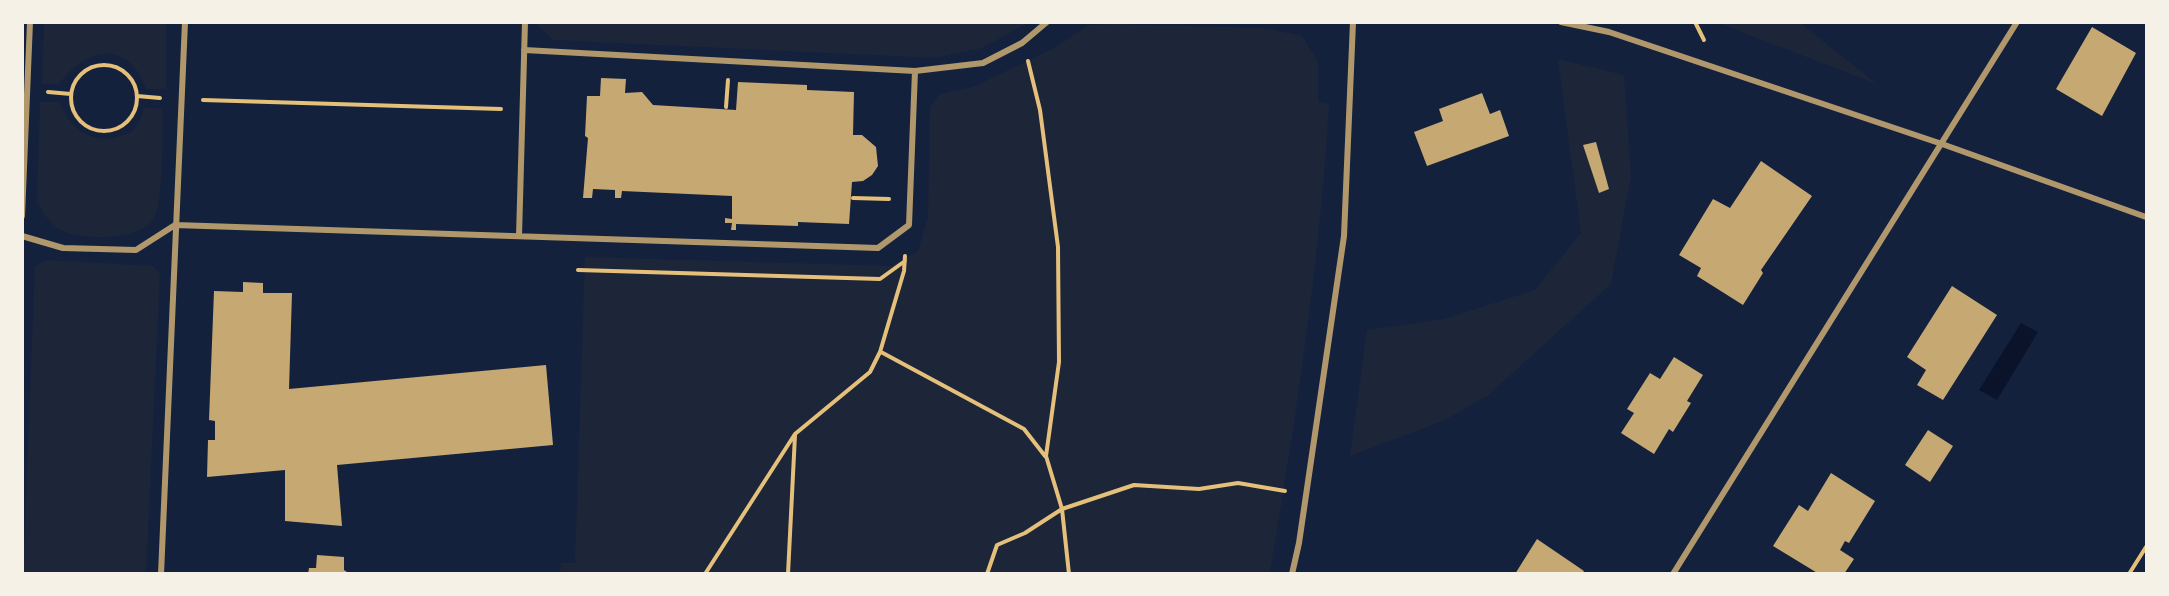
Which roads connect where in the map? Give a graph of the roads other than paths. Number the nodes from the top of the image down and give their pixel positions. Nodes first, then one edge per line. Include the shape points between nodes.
1 (30, 22) edge
2 (185, 22) edge
3 (525, 22) edge
4 (1047, 22) edge
5 (1353, 22) edge
6 (1561, 22) edge
7 (2017, 22) edge
8 (524, 50) junction
9 (915, 71) junction
10 (1942, 144) junction
11 (22, 216) edge
12 (2146, 217) edge
13 (175, 225) junction
14 (22, 236) edge
15 (519, 236) junction
16 (161, 573) edge
17 (1292, 573) edge
18 (1673, 573) edge

1 - 11 street
2 - 13 street
3 - 8 street
4 - 9 street via 1022,43 983,63
5 - 17 street via 1344,236
6 - 10 street via 1609,32
7 - 10 street
8 - 9 street
8 - 15 street
9 - 15 street via 909,225 878,248
10 - 12 street
10 - 18 street
13 - 14 street via 136,250 63,248
13 - 15 street
13 - 16 street

